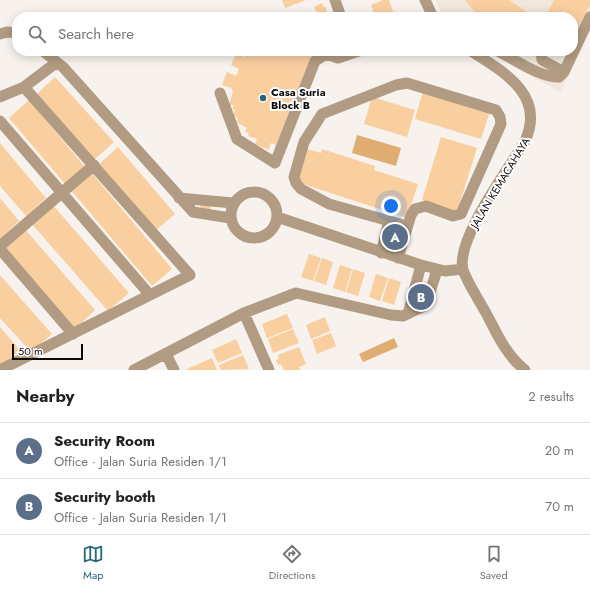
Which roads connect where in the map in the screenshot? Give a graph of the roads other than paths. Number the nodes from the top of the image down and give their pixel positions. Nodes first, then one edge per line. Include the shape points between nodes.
1 (335, 0) edge
2 (425, 0) edge
3 (339, 12) edge
4 (431, 12) edge
5 (590, 17) edge
6 (12, 33) edge
7 (0, 34) edge
8 (578, 39) edge
9 (49, 56) edge
10 (322, 56) edge
11 (334, 56) edge
12 (344, 56) edge
13 (479, 56) edge
14 (508, 56) edge
15 (542, 56) edge
16 (543, 56) edge
17 (571, 56) edge
18 (57, 62) junction
19 (537, 70) junction
20 (564, 72) junction
21 (24, 87) junction
22 (220, 93) dead end
23 (0, 97) edge
24 (0, 121) edge
25 (94, 165) junction
26 (62, 193) junction
27 (179, 198) junction
28 (233, 204) junction
29 (230, 218) junction
30 (277, 218) junction
31 (389, 221) junction
32 (407, 226) junction
33 (0, 246) edge
34 (0, 249) edge
35 (381, 253) junction
36 (398, 258) junction
37 (422, 265) junction
38 (463, 269) junction
39 (436, 270) junction
40 (150, 295) junction
41 (244, 314) junction
42 (408, 314) junction
43 (73, 334) junction
44 (166, 354) junction
45 (0, 370) edge
46 (134, 370) edge
47 (174, 370) edge
48 (269, 370) edge
49 (525, 370) edge

1 - 3 street
2 - 4 street
5 - 8 street
6 - 7 street
9 - 18 street
10 - 22 street via 316,61 275,163 237,139
11 - 12 street
13 - 38 street, JALAN KEMACAHAYA via 509,77 526,98 532,116 530,132 472,228 465,247
14 - 19 street
15 - 19 street
16 - 20 street
17 - 20 street
18 - 21 street
18 - 27 street
19 - 20 street via 552,77 559,77
21 - 23 street
21 - 25 street
24 - 26 street
25 - 26 street
25 - 40 street via 190,275
26 - 33 street
26 - 40 street
27 - 28 street
27 - 29 street via 193,212
28 - 29 street
28 - 30 street via 245,193 261,193 273,202
29 - 30 street via 237,232 250,238 265,236 271,231
30 - 35 street
31 - 32 street
31 - 32 street via 330,204 301,189 296,183 294,176 304,142 322,114 407,83 496,110 501,124 461,214 453,216 426,206 416,209
31 - 35 street
32 - 36 street
34 - 43 street
35 - 36 street
36 - 37 street
37 - 39 street
37 - 42 street
38 - 39 street
38 - 49 street via 504,346 513,360
39 - 42 street via 426,304
40 - 43 street
41 - 42 street via 296,293 391,316
41 - 44 street
41 - 48 street
43 - 45 street
44 - 46 street
44 - 47 street

